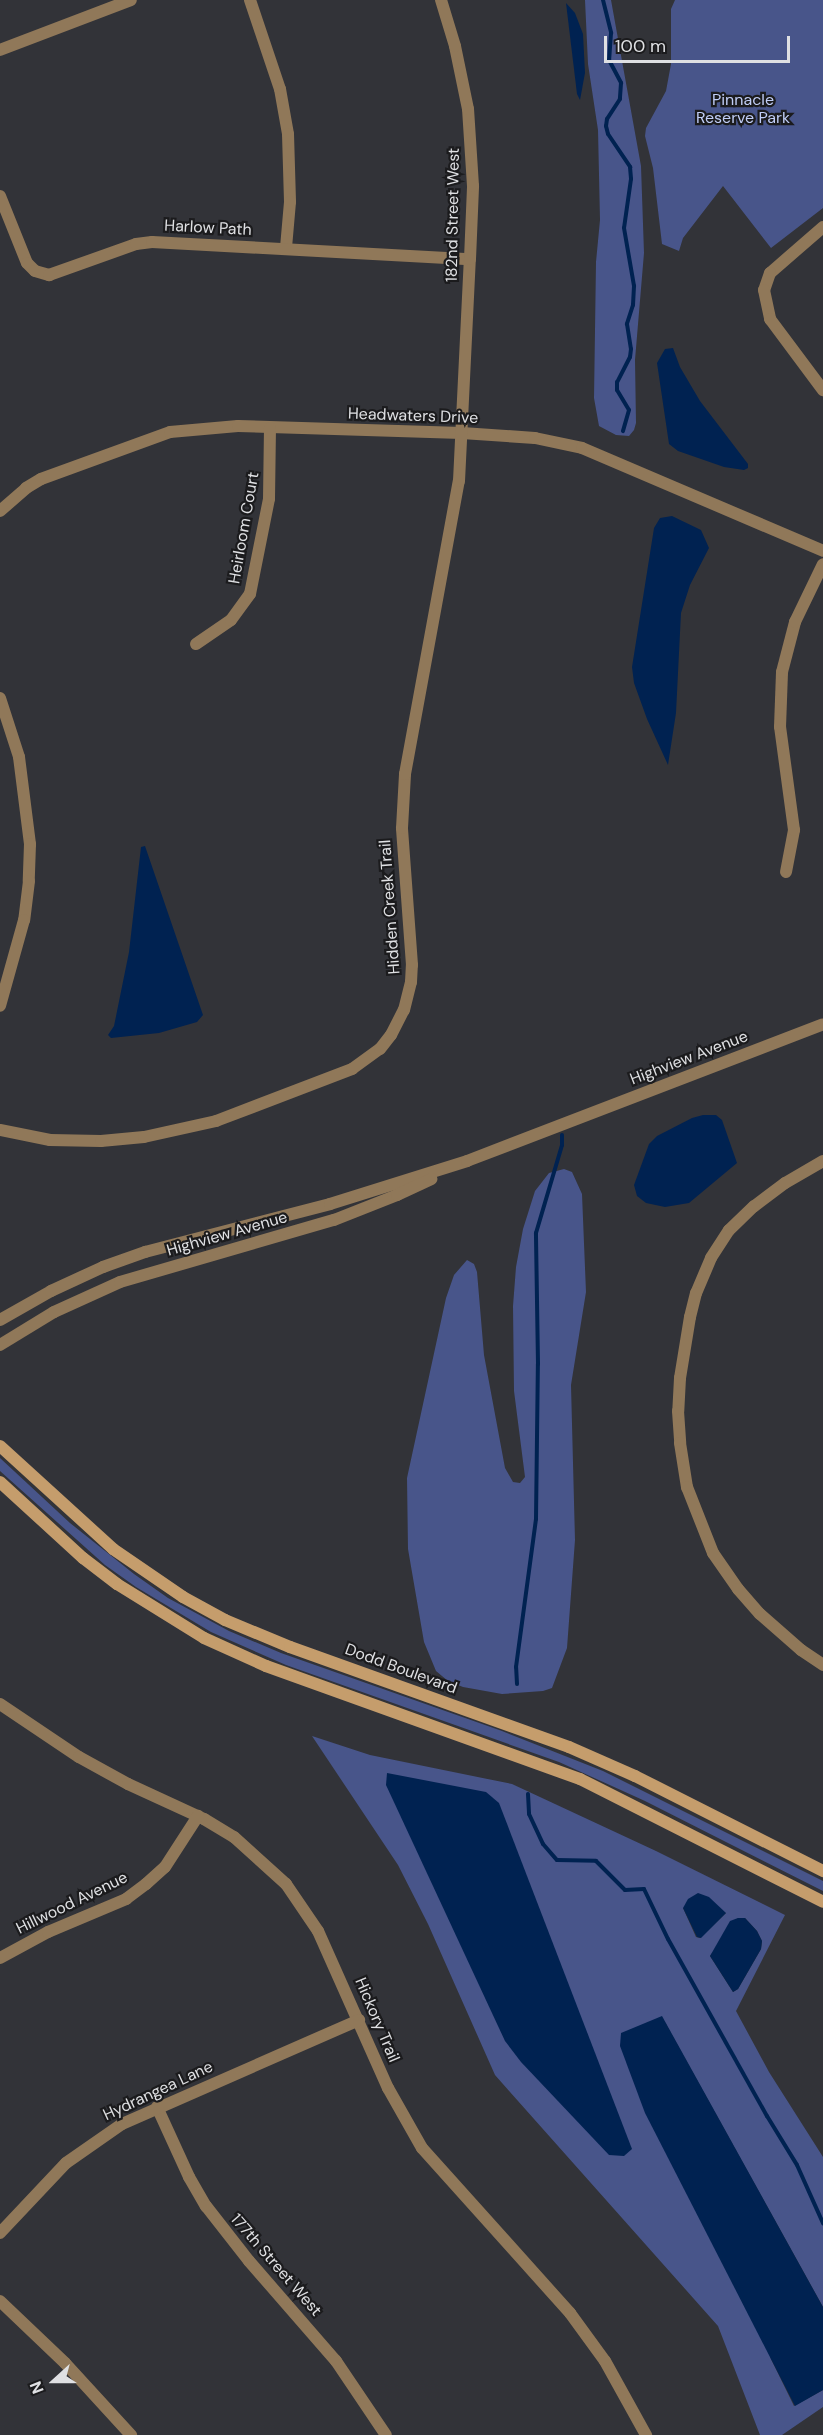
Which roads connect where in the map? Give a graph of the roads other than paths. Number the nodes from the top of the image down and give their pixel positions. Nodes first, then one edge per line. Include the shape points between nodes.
1 (131, 0) edge
2 (250, 0) edge
3 (441, 0) edge
4 (0, 50) edge
5 (0, 196) edge
6 (823, 227) edge
7 (286, 248) junction
8 (470, 259) junction
9 (823, 390) edge
10 (270, 428) junction
11 (462, 433) junction
12 (0, 511) edge
13 (823, 551) edge
14 (823, 564) edge
15 (196, 644) dead end
16 (0, 698) edge
17 (786, 872) dead end
18 (0, 1006) edge
19 (823, 1024) edge
20 (0, 1130) edge
21 (467, 1161) junction
22 (823, 1161) edge
23 (0, 1320) edge
24 (0, 1345) edge
25 (0, 1446) edge
26 (0, 1482) edge
27 (823, 1665) edge
28 (0, 1704) edge
29 (198, 1816) junction
30 (823, 1871) edge
31 (823, 1902) edge
32 (0, 1959) edge
33 (358, 2020) junction
34 (157, 2107) junction
35 (0, 2233) edge
36 (0, 2301) edge
37 (131, 2435) edge
38 (387, 2435) edge
39 (646, 2435) edge

1 - 4 street
2 - 7 street via 280,89 288,134 290,202
3 - 8 street, 182nd Street West via 468,109 473,186
5 - 7 street, Harlow Path via 27,263 41,273 60,273 123,248 152,242
6 - 9 street via 770,273 764,290 770,319
7 - 8 street, Harlow Path
8 - 11 street, 182nd Street West
10 - 11 street, Headwaters Drive
10 - 12 street, Headwaters Drive via 212,427 170,432 41,479
10 - 15 street, Heirloom Court via 269,499 250,594 231,620
11 - 13 street, Headwaters Drive via 535,438 582,448
11 - 20 street, Hidden Creek Trail via 456,502 405,774 402,828 411,982 404,1010 391,1035 372,1056 340,1075 189,1128 144,1137 88,1141 44,1139
14 - 17 street via 795,622 782,672 780,727 794,830
16 - 18 street via 19,758 30,844 30,881 24,920
19 - 21 street, Highview Avenue
21 - 23 street, Highview Avenue via 330,1204 135,1256 51,1291
21 - 24 street, Highview Avenue via 398,1195 334,1220 120,1282 54,1312
22 - 27 street via 754,1206 729,1230 711,1258 690,1317 678,1411 687,1487 714,1553 760,1614
25 - 30 main road, Dodd Boulevard via 113,1549 183,1597 225,1620 569,1747
26 - 31 main road via 83,1558 204,1638 266,1666 580,1779
28 - 29 street, Hickory Trail via 79,1757
29 - 32 street, Hillwood Avenue via 165,1867 147,1884 126,1899 48,1932
29 - 33 street, Hickory Trail via 234,1837 286,1884 318,1931
33 - 34 street, Hydrangea Lane
33 - 39 street, Hickory Trail via 398,2108 422,2148 576,2321 621,2386
34 - 35 street, Hydrangea Lane via 122,2124 66,2163
34 - 38 street, 177th Street West via 206,2206 336,2361
36 - 37 street via 65,2363

